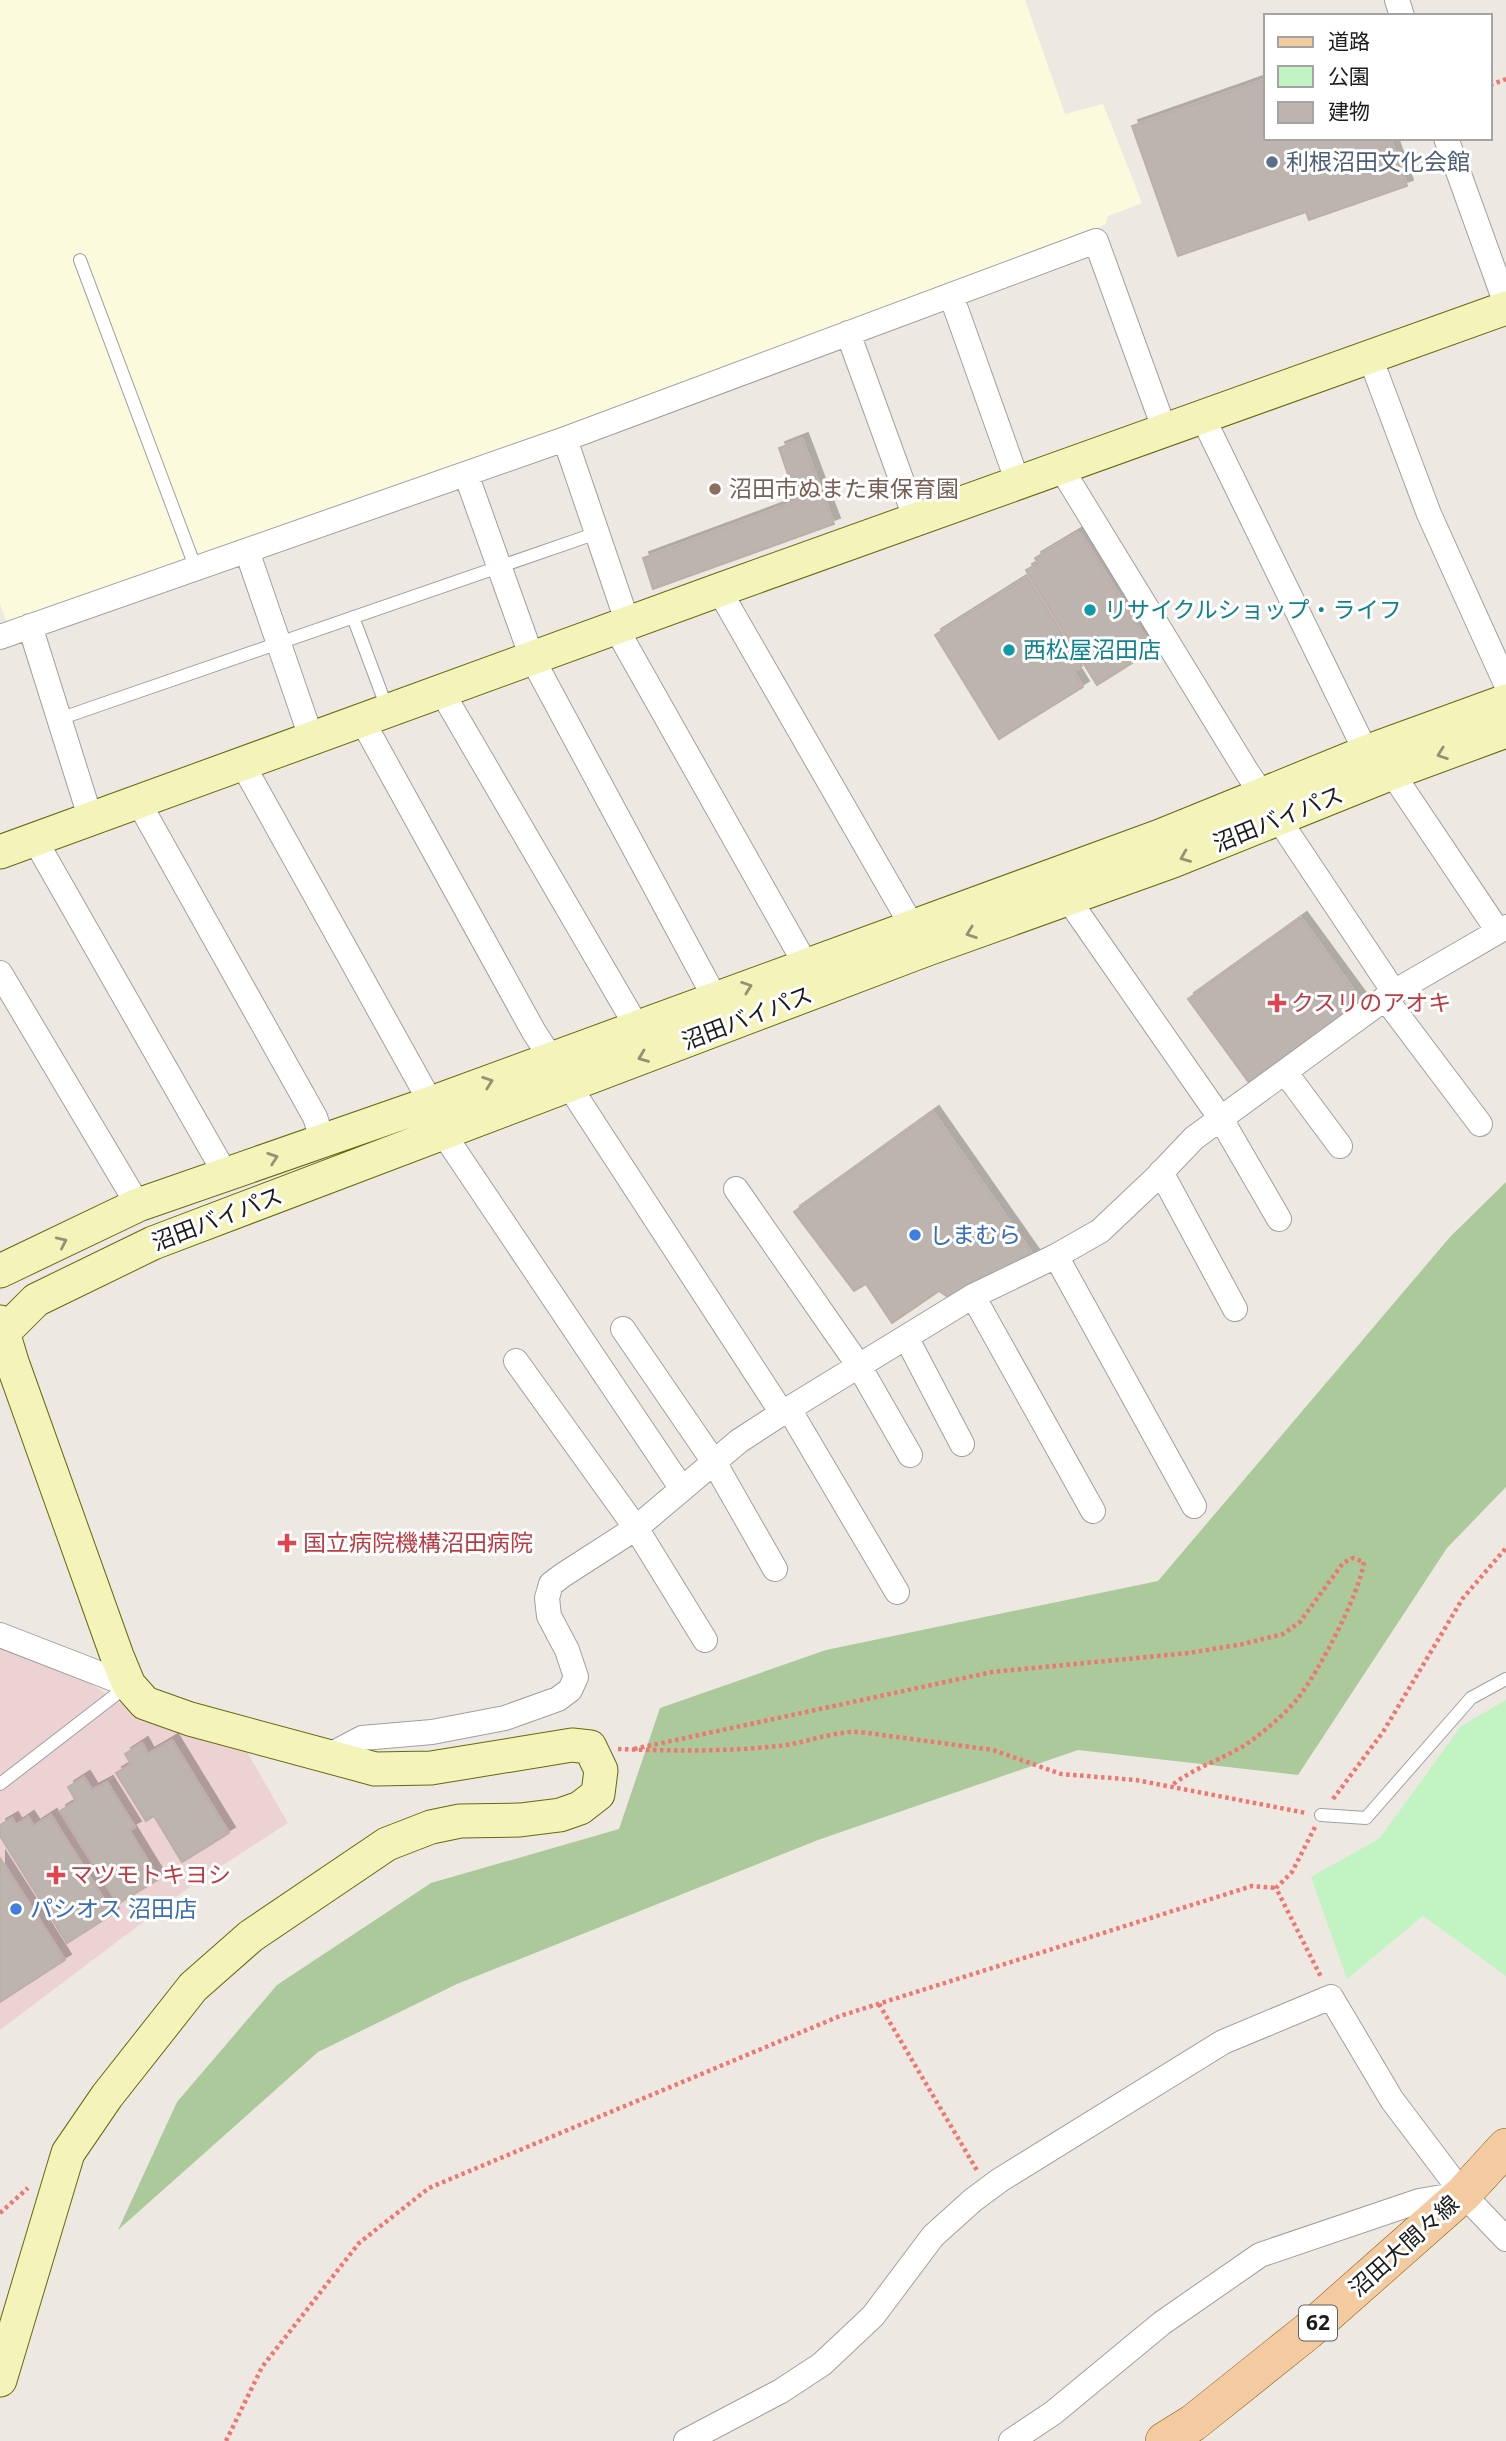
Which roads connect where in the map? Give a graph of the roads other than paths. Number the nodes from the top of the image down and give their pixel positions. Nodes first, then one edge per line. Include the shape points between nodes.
1 (1447, 140) edge
2 (80, 260) dead end
3 (951, 295) junction
4 (1506, 306) edge
5 (848, 333) junction
6 (1370, 357) junction
7 (1203, 418) junction
8 (1165, 431) junction
9 (565, 439) junction
10 (1060, 468) junction
11 (466, 474) junction
12 (1018, 483) junction
13 (916, 520) junction
14 (597, 533) junction
15 (247, 551) junction
16 (499, 565) junction
17 (196, 569) junction
18 (719, 590) junction
19 (353, 617) junction
20 (30, 626) junction
21 (622, 626) junction
22 (0, 637) edge
23 (279, 643) junction
24 (532, 658) junction
25 (1506, 684) edge
26 (442, 692) junction
27 (1506, 701) edge
28 (376, 717) junction
29 (59, 719) junction
30 (1506, 731) edge
31 (312, 740) junction
32 (1366, 752) junction
33 (243, 765) junction
34 (1392, 773) junction
35 (139, 803) junction
36 (1270, 806) junction
37 (91, 820) junction
38 (35, 840) junction
39 (0, 852) edge
40 (1068, 899) junction
41 (912, 926) junction
42 (1502, 929) edge
43 (806, 965) junction
44 (0, 973) edge
45 (1390, 995) junction
46 (715, 999) junction
47 (637, 1027) junction
48 (560, 1072) junction
49 (1285, 1072) junction
50 (437, 1118) junction
51 (1221, 1119) junction
52 (1480, 1124) dead end
53 (323, 1141) junction
54 (1340, 1146) dead end
55 (1161, 1172) junction
56 (226, 1175) junction
57 (736, 1189) dead end
58 (138, 1205) junction
59 (1279, 1219) dead end
60 (1056, 1256) junction
61 (0, 1271) edge
62 (973, 1296) junction
63 (1235, 1310) dead end
64 (623, 1329) dead end
65 (1, 1330) edge
66 (906, 1337) junction
67 (516, 1361) dead end
68 (859, 1366) junction
69 (785, 1411) junction
70 (962, 1444) dead end
71 (910, 1455) dead end
72 (714, 1462) junction
73 (682, 1489) junction
74 (1194, 1506) dead end
75 (1093, 1511) dead end
76 (636, 1528) junction
77 (775, 1569) dead end
78 (897, 1592) dead end
79 (0, 1634) edge
80 (705, 1640) dead end
81 (1506, 1679) edge
82 (129, 1685) junction
83 (326, 1756) junction
84 (0, 1784) edge
85 (1321, 1815) road end
86 (1506, 2147) edge
87 (1463, 2194) junction
88 (1506, 2239) edge
89 (0, 2379) edge
90 (1188, 2435) edge
91 (686, 2441) edge
92 (1011, 2441) edge

1 - 4 street
2 - 17 lane
3 - 5 street
3 - 8 street via 1096,241
3 - 12 street
4 - 6 street
5 - 9 street
5 - 13 street
6 - 7 street
6 - 25 street via 1429,514
7 - 8 street
7 - 32 street
8 - 10 street
9 - 11 street
9 - 14 street
10 - 12 street
10 - 36 street
11 - 15 street
11 - 16 street
12 - 13 street
13 - 18 street
14 - 16 lane
14 - 21 street
15 - 17 street
15 - 23 street
16 - 19 lane
16 - 24 street
17 - 20 street
18 - 21 street
18 - 41 street
19 - 23 lane
19 - 28 lane
20 - 22 street
20 - 29 street
21 - 24 street
21 - 43 street
23 - 29 lane
23 - 31 street
24 - 26 street
24 - 46 street
26 - 28 street
26 - 47 street
27 - 32 street, 沼田バイパス
28 - 31 street
28 - 48 street via 534,1032
29 - 37 street
30 -> 34 street, 沼田バイパス
31 - 33 street
32 - 36 street, 沼田バイパス
33 - 35 street
33 - 50 street
34 - 36 street, 沼田バイパス
34 - 42 street
35 - 37 street
35 - 53 street via 315,1117
36 -> 40 street, 沼田バイパス via 1173,861
36 - 41 street, 沼田バイパス via 1160,836
36 - 45 street
37 - 38 street
38 - 39 street
38 - 56 street
40 -> 48 street, 沼田バイパス
40 - 51 street
41 - 43 street, 沼田バイパス
42 - 45 street
46 -> 43 street, 沼田バイパス
44 - 58 street
45 - 49 street
45 - 52 street
46 - 47 street, 沼田バイパス
47 - 48 street, 沼田バイパス
48 - 50 street, 沼田バイパス
48 - 69 street
49 - 51 street
49 - 54 street
50 - 53 street, 沼田バイパス
50 - 65 street, 沼田バイパス via 153,1243 36,1300
50 - 73 street
51 - 55 street via 1194,1138
51 - 59 street
56 -> 53 street, 沼田バイパス
55 - 60 street via 1100,1231
55 - 63 street
56 - 58 street, 沼田バイパス
57 - 68 street
61 -> 58 street, 沼田バイパス
60 - 62 street
60 - 74 street
62 - 66 street
62 - 75 street
64 - 72 street
65 - 82 street
66 - 68 street
66 - 70 street
67 - 76 street
68 - 69 street
68 - 71 street
69 - 72 street
69 - 78 street
72 - 73 street
72 - 77 street
73 - 76 street
76 - 80 street
76 - 83 street via 551,1584 547,1598 550,1616 576,1678 558,1699 505,1718 362,1738
79 - 82 street
81 - 85 lane via 1471,1698 1366,1818
82 - 83 street via 145,1703
82 - 84 lane
83 - 89 street via 375,1769 431,1768 572,1745 590,1747 601,1770 598,1794 580,1808 560,1815 460,1821 387,1844 251,1936 193,1987 68,2153
86 - 87 main road, 沼田大間々線 / 62
87 - 88 street
87 - 90 main road, 沼田大間々線 / 62
87 - 91 street via 1392,2100 1331,1997 1223,2042 988,2189 933,2235 873,2316 822,2364
87 - 92 street via 1419,2201 1261,2255 1161,2323

